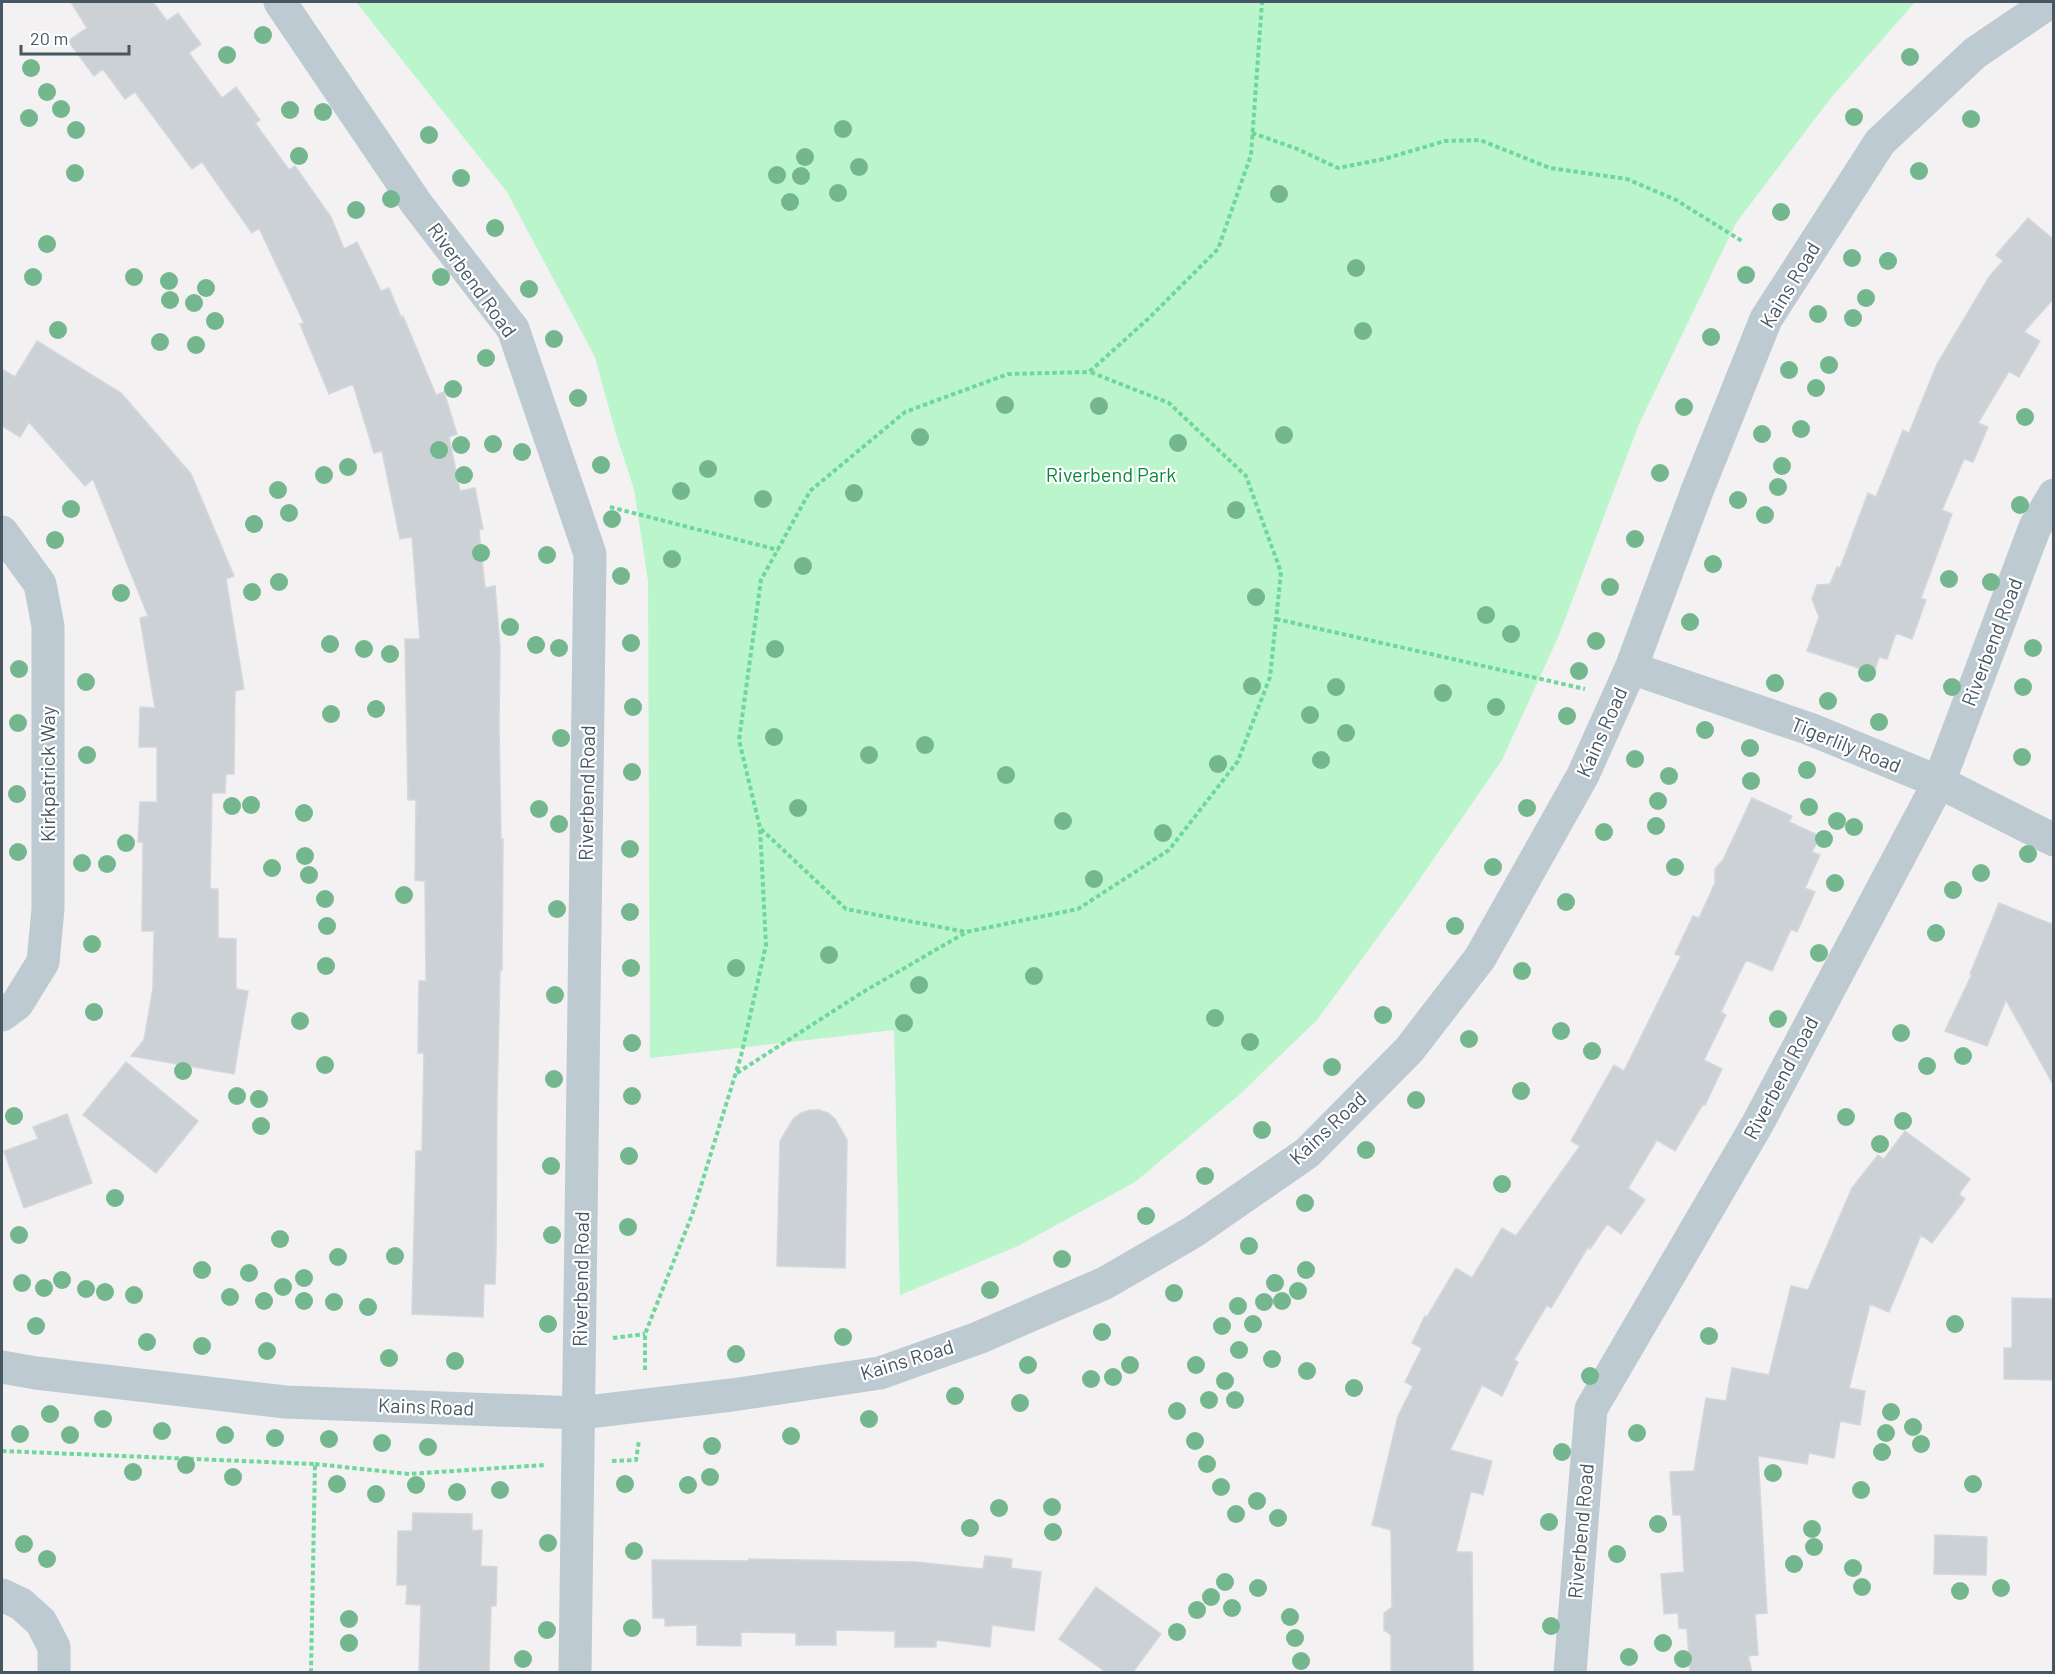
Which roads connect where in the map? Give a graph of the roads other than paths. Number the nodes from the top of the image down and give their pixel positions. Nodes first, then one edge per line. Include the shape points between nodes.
1 (280, 2) edge
2 (2050, 2) edge
3 (2054, 495) edge
4 (2, 532) edge
5 (1631, 668) junction
6 (1939, 782) junction
7 (2054, 840) edge
8 (2, 1015) edge
9 (2, 1367) edge
10 (579, 1413) junction
11 (2, 1595) edge
12 (54, 1672) edge
13 (575, 1672) edge
14 (1570, 1672) edge

1 - 10 street, Riverbend Road via 416,203 513,329 590,554
2 - 5 street, Kains Road via 1975,53 1880,142 1766,319
3 - 6 street, Riverbend Road via 2036,527
4 - 8 street, Kirkpatrick Way via 40,584 48,626 48,909 43,962 18,1004
5 - 6 street, Tigerlily Road via 1810,729
5 - 10 street, Kains Road via 1583,775 1480,958 1409,1050 1307,1153 1193,1232 1105,1283 978,1338 880,1372
6 - 7 street, Tigerlily Road
6 - 14 street, Riverbend Road via 1758,1123 1591,1409
9 - 10 street, Kains Road via 285,1402
10 - 13 street, Riverbend Road
11 - 12 street via 21,1604 41,1622 54,1647

